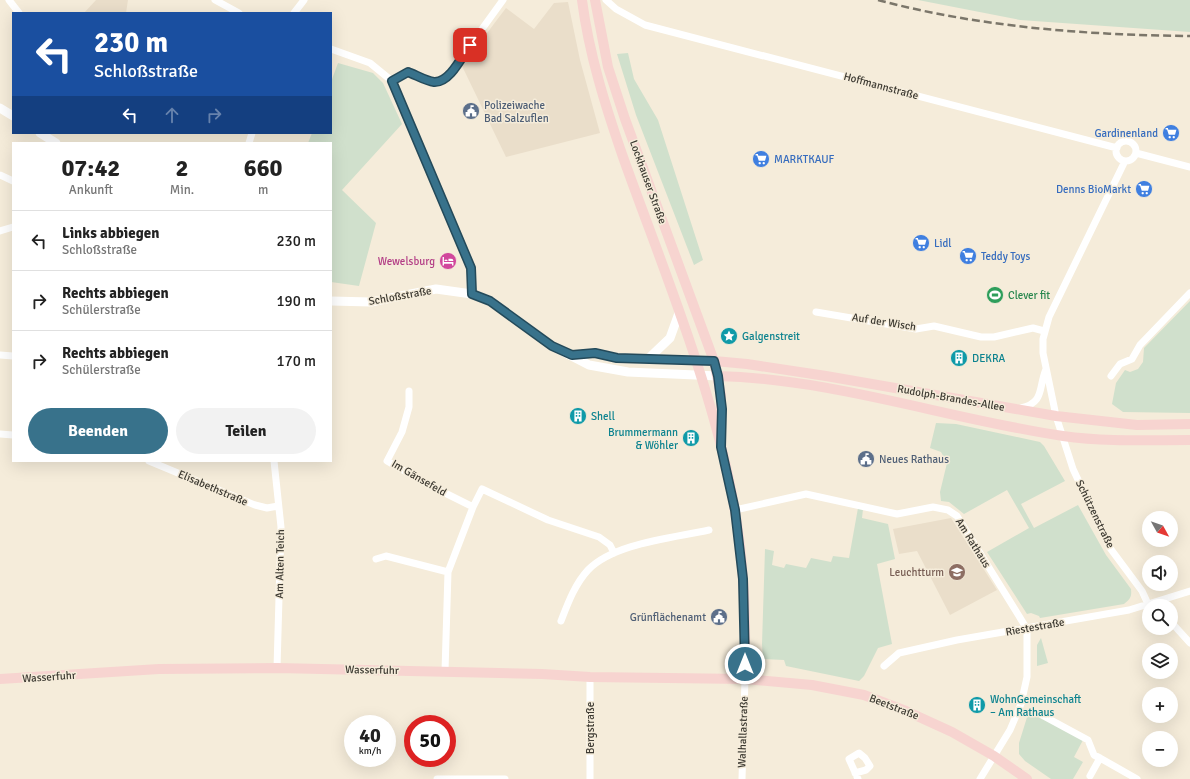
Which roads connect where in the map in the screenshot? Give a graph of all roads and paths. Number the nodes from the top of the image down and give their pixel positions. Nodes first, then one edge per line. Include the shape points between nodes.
1 (9, 0) edge
2 (215, 0) edge
3 (304, 0) edge
4 (503, 0) edge
5 (582, 0) edge
6 (595, 0) edge
7 (606, 0) edge
8 (18, 12) edge
9 (237, 12) edge
10 (295, 12) edge
11 (332, 49) edge
12 (392, 81) junction
13 (0, 108) edge
14 (12, 115) edge
15 (42, 134) edge
16 (54, 142) edge
17 (1117, 148) junction
18 (1136, 153) junction
19 (1125, 161) junction
20 (1190, 167) edge
21 (0, 175) edge
22 (12, 181) edge
23 (12, 227) edge
24 (0, 231) edge
25 (1190, 293) edge
26 (472, 294) junction
27 (332, 301) edge
28 (816, 312) dead end
29 (679, 313) junction
30 (1044, 331) junction
31 (0, 355) edge
32 (572, 355) junction
33 (12, 356) edge
34 (648, 359) junction
35 (696, 360) junction
36 (714, 361) junction
37 (1046, 368) junction
38 (701, 375) junction
39 (718, 376) junction
40 (1111, 376) dead end
41 (409, 391) dead end
42 (1018, 410) junction
43 (1056, 416) junction
44 (1190, 424) edge
45 (0, 434) edge
46 (12, 435) edge
47 (1064, 436) junction
48 (1190, 440) edge
49 (721, 447) junction
50 (151, 462) edge
51 (274, 462) edge
52 (278, 506) junction
53 (473, 507) junction
54 (735, 510) junction
55 (709, 530) dead end
56 (614, 553) junction
57 (376, 559) dead end
58 (448, 572) junction
59 (1190, 591) edge
60 (1147, 599) edge
61 (1167, 599) edge
62 (1142, 607) edge
63 (561, 621) dead end
64 (1027, 629) junction
65 (1178, 630) edge
66 (1190, 643) edge
67 (884, 666) dead end
68 (277, 668) junction
69 (444, 671) junction
70 (590, 677) junction
71 (0, 679) edge
72 (745, 679) junction
73 (1038, 713) dead end
74 (994, 756) junction
75 (1100, 758) junction
76 (1090, 776) dead end
77 (438, 779) edge
78 (505, 779) edge
79 (590, 779) edge
80 (742, 779) edge
81 (980, 779) edge
82 (1027, 779) edge
83 (1138, 779) edge

1 - 8 street
2 - 9 street
3 - 10 street
4 - 12 street via 442,81 434,82 408,72
5 - 29 main road, Lockhauser Straße via 591,52 612,123
6 - 36 main road, Lockhauser Straße via 608,67 625,119
7 - 17 street, Hoffmannstraße via 616,9 645,25
11 - 12 street via 370,63
12 - 26 street via 471,268
13 - 14 street
15 - 16 street
17 - 18 street via 1128,142 1134,145
17 - 19 street via 1118,156
18 - 19 street via 1132,159
18 - 20 street
19 - 30 street via 1069,272
21 - 22 street
23 - 24 street
25 - 40 street via 1140,345 1132,359 1120,364
26 - 27 street, Schloßstraße via 436,289 371,302
26 - 32 street, Schloßstraße via 490,301 552,346
28 - 30 street, Auf der Wisch via 916,329 934,326 981,337 994,337 1033,328
29 - 34 street via 670,338
29 - 35 main road, Lockhauser Straße
30 - 37 street
31 - 33 street
32 - 34 street, Schloßstraße via 595,353 617,358
32 - 38 street, Schloßstraße via 589,366 606,369
34 - 35 street, Schloßstraße
35 - 36 street, Schloßstraße
35 - 38 main road, Walhallastraße
36 - 39 main road, Walhallastraße
36 - 42 main road, Rudolph-Brandes-Allee via 826,376
37 - 42 street via 1041,391 1036,400
37 - 43 street
38 - 39 street, Schloßstraße
38 - 49 main road, Walhallastraße
39 - 47 main road, Rudolph-Brandes-Allee via 789,382
39 - 49 main road, Walhallastraße via 722,409
41 - 53 street, Im Gänsefeld via 409,407 402,432 387,461 429,486
42 - 43 main road, Rudolph-Brandes-Allee
43 - 44 main road, Rudolph-Brandes-Allee via 1137,424
43 - 47 street
45 - 46 street
47 - 48 main road, Rudolph-Brandes-Allee
47 - 60 street, Schützenstraße via 1073,469 1110,548
49 - 54 main road, Walhallastraße
50 - 52 street, Elisabethstraße via 255,506
51 - 52 street, Am Alten Teich
52 - 68 street, Am Alten Teich via 281,527
53 - 56 street via 482,489 548,520 599,537 610,545
53 - 58 street
54 - 64 street, Am Rathaus via 806,494 897,514 933,507 948,510 957,516
54 - 72 main road, Walhallastraße via 743,579
55 - 56 street
56 - 63 street via 598,562 580,581
57 - 58 street via 386,556
58 - 69 street
59 - 61 street, Riestestraße
62 - 64 street, Riestestraße
64 - 67 street, Riestestraße via 957,640 899,653
64 - 74 street via 1027,677 1021,704 1010,730
65 - 66 street
68 - 69 main road, Wasserfuhr
68 - 71 main road, Wasserfuhr via 159,669
69 - 70 main road, Wasserfuhr
70 - 72 main road, Wasserfuhr
70 - 79 street, Bergstraße
72 - 74 main road, Beetstraße via 812,685 864,695 931,722
72 - 80 street, Walhallastraße
73 - 75 street via 1088,740 1094,755
74 - 81 street
74 - 82 main road, Beetstraße
75 - 76 street
75 - 83 street
77 - 78 street

